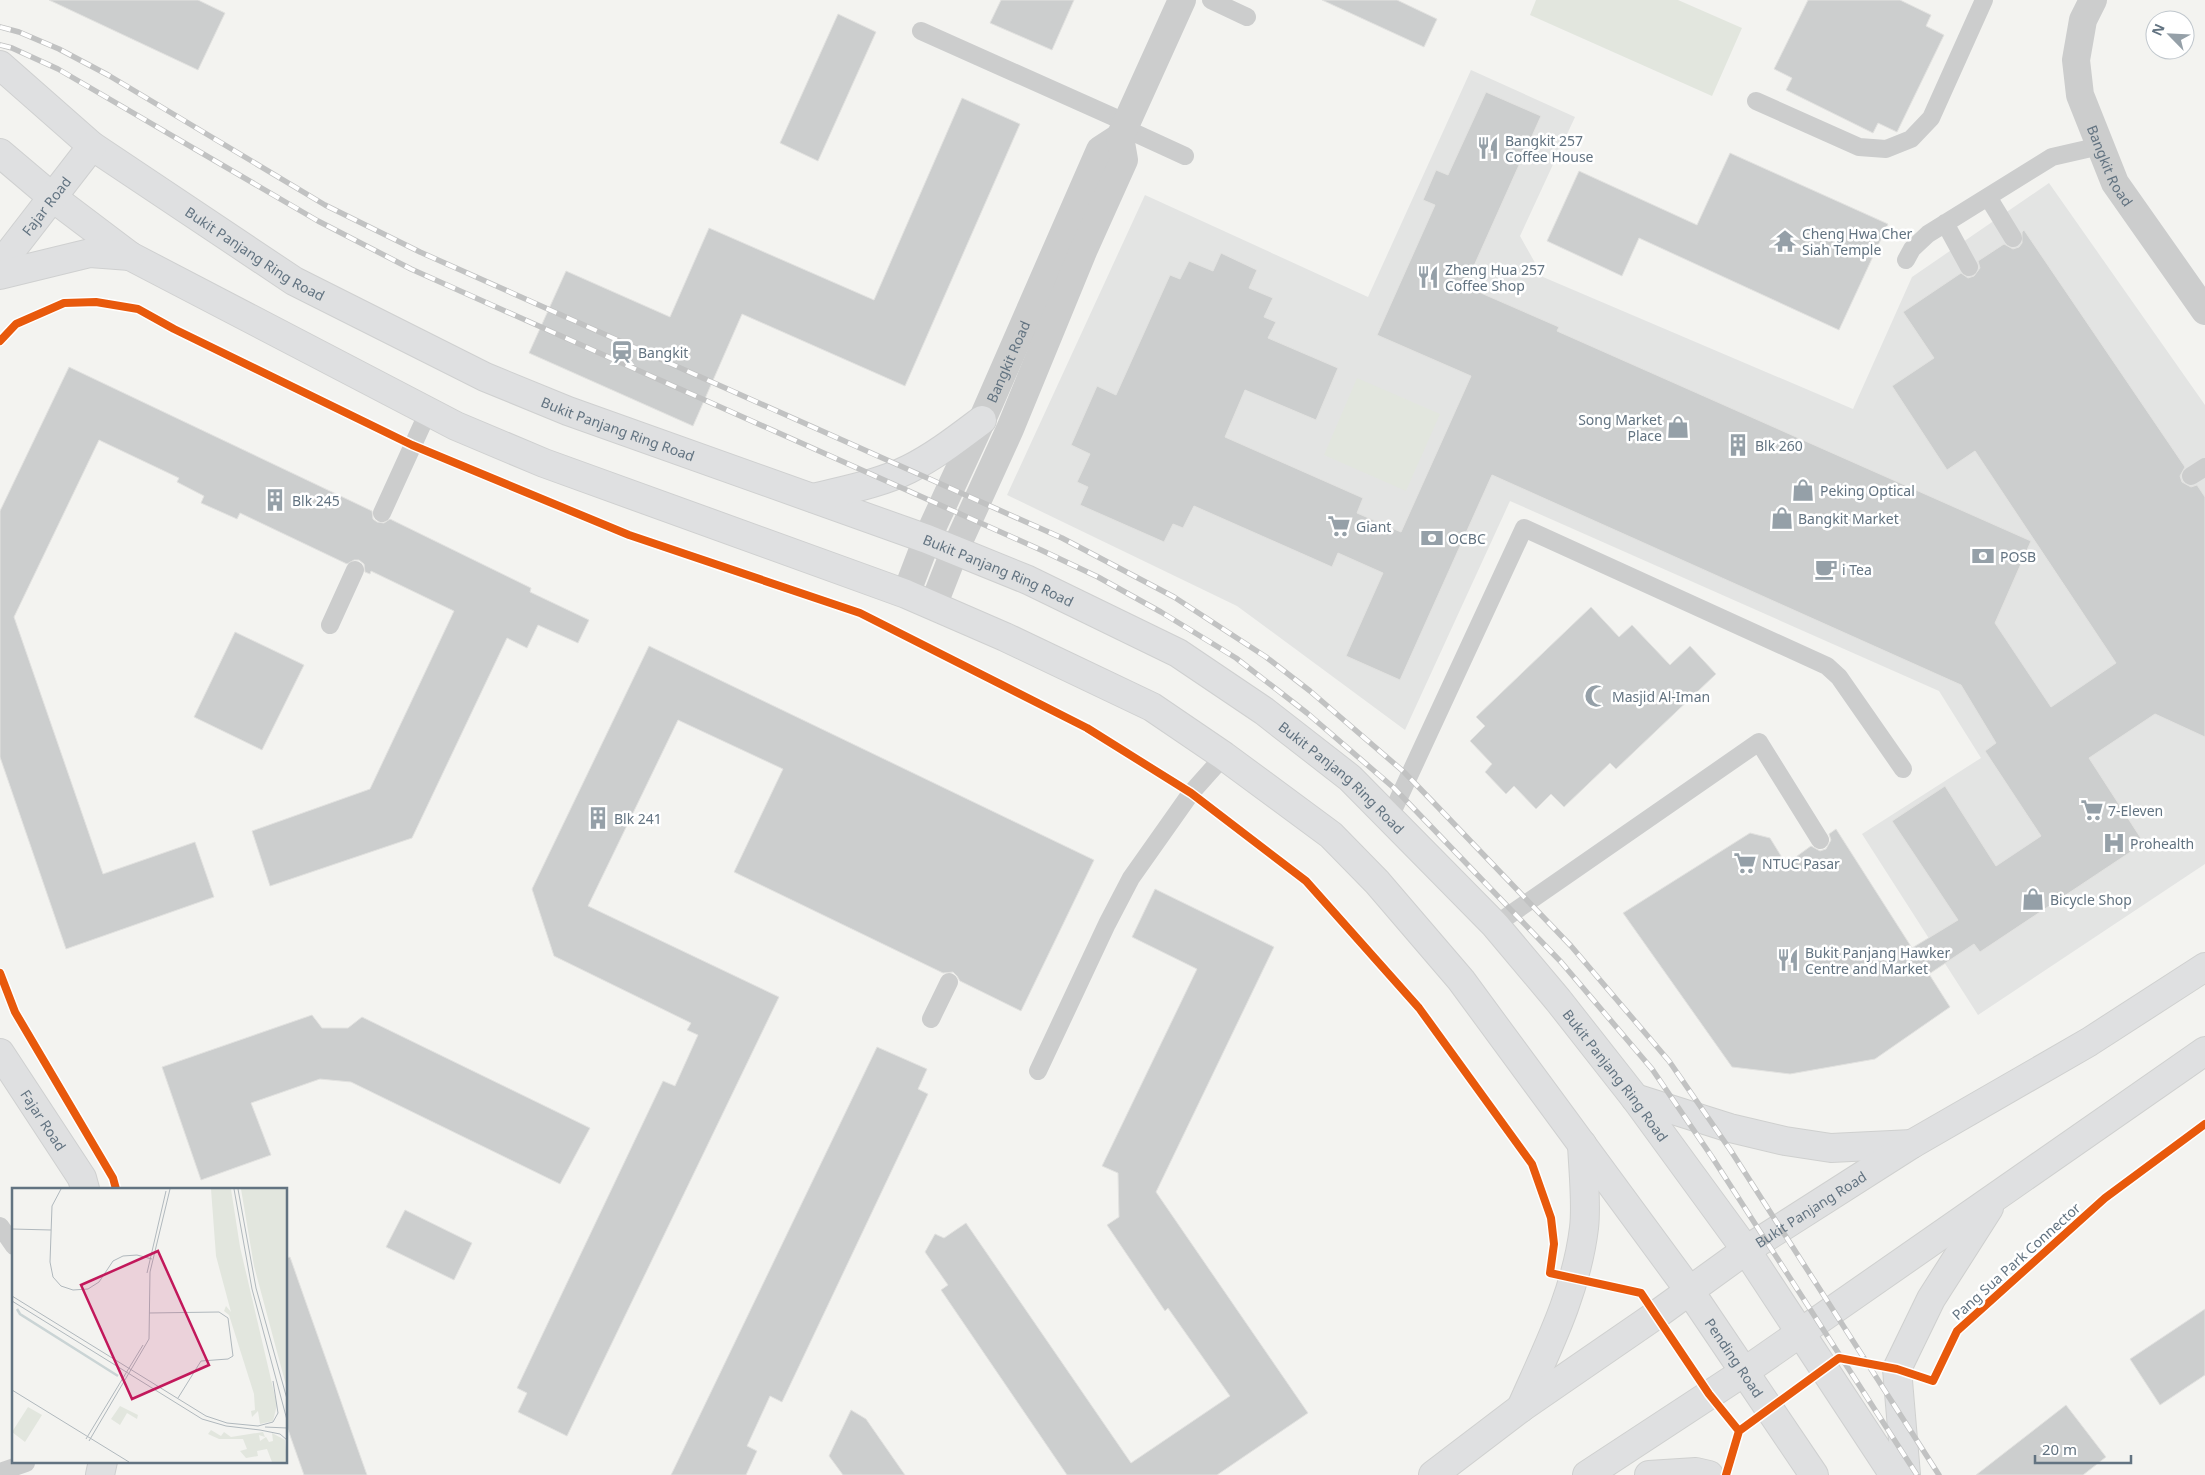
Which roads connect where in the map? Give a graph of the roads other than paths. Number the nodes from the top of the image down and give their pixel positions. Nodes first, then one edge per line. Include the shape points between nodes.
1 (1182, 0) edge
2 (1211, 0) edge
3 (1984, 0) edge
4 (2092, 0) edge
5 (1247, 16) dead end
6 (921, 31) dead end
7 (0, 65) edge
8 (1756, 101) dead end
9 (1124, 129) junction
10 (92, 146) junction
11 (2100, 146) junction
12 (0, 153) edge
13 (1184, 156) dead end
14 (1988, 197) junction
15 (52, 198) junction
16 (1945, 223) junction
17 (2013, 238) dead end
18 (130, 256) junction
19 (1906, 260) dead end
20 (0, 265) edge
21 (1969, 267) dead end
22 (0, 275) edge
23 (2205, 312) edge
24 (428, 412) junction
25 (982, 420) junction
26 (813, 498) junction
27 (382, 513) dead end
28 (927, 539) junction
29 (954, 550) junction
30 (355, 570) dead end
31 (906, 594) junction
32 (933, 606) junction
33 (330, 625) dead end
34 (1224, 756) junction
35 (1903, 769) dead end
36 (1390, 818) junction
37 (1820, 840) dead end
38 (1495, 925) junction
39 (2205, 967) edge
40 (949, 982) dead end
41 (931, 1019) dead end
42 (2205, 1051) edge
43 (0, 1053) edge
44 (1038, 1071) dead end
45 (1635, 1098) junction
46 (1582, 1144) junction
47 (1912, 1144) junction
48 (85, 1188) edge
49 (1996, 1196) junction
50 (0, 1226) edge
51 (12, 1243) edge
52 (1746, 1250) junction
53 (1689, 1290) junction
54 (1800, 1332) junction
55 (1744, 1372) junction
56 (1521, 1408) junction
57 (103, 1462) edge
58 (25, 1466) edge
59 (0, 1472) edge
60 (100, 1475) edge
61 (1433, 1475) edge
62 (1587, 1475) edge
63 (1649, 1475) edge
64 (1709, 1475) edge
65 (1814, 1475) edge
66 (1894, 1475) edge
67 (1906, 1475) edge

1 - 9 street
2 - 5 lane
3 - 8 lane via 1932,118 1911,139 1886,149 1859,147
4 - 11 street, Bangkit Road via 2083,20 2076,60 2080,95
6 - 9 lane
7 - 10 main road, Bukit Panjang Ring Road
9 - 13 lane
9 - 25 street, Bangkit Road via 1100,150
9 - 29 street, Bangkit Road via 1124,160 1010,429
10 - 15 main road, Fajar Road
10 - 26 main road, Bukit Panjang Ring Road via 294,281 485,377
11 - 14 lane via 2052,157
11 - 23 street, Bangkit Road via 2115,183
12 - 15 main road
14 - 16 lane
14 - 17 lane
15 - 18 main road
15 - 20 main road, Fajar Road
16 - 19 lane via 1920,240
16 - 21 lane
18 - 22 main road via 90,253
18 - 24 main road
24 - 27 lane
24 - 31 main road via 544,463
25 - 26 main road via 936,454 907,470
25 - 28 street, Bangkit Road
26 - 28 main road, Bukit Panjang Ring Road
28 - 29 main road, Bukit Panjang Ring Road
28 - 31 street, Bangkit Road
29 - 32 street, Bangkit Road
29 - 36 main road, Bukit Panjang Ring Road via 1028,580 1178,653 1264,711 1350,778
30 - 33 lane
31 - 32 main road
32 - 34 main road via 1152,707
34 - 44 lane via 1191,793 1131,878
34 - 46 main road via 1331,835 1377,882 1461,980
35 - 36 lane via 1845,685 1827,666 1524,528
36 - 38 main road, Bukit Panjang Ring Road
37 - 38 lane via 1759,742
38 - 45 main road, Bukit Panjang Ring Road
39 - 47 main road, Bukit Panjang Road via 2089,1042
40 - 41 lane
42 - 49 main road
43 - 48 main road, Fajar Road via 82,1178
45 - 47 main road via 1730,1128 1785,1141 1831,1148
45 - 52 main road, Bukit Panjang Ring Road
46 - 53 main road
46 - 56 main road via 1584,1226 1575,1279
47 - 52 main road, Bukit Panjang Road
49 - 54 main road
49 - 67 main road via 1931,1299 1898,1369
50 - 51 lane
52 - 53 main road, Bukit Panjang Road
52 - 54 main road, Bukit Panjang Ring Road
53 - 55 main road, Pending Road
53 - 56 main road, Bukit Panjang Road
54 - 55 main road
54 - 66 main road
55 - 62 main road
55 - 65 main road, Pending Road
56 - 61 main road, Bukit Panjang Road
57 - 60 main road
58 - 59 lane
63 - 64 main road via 1696,1472

